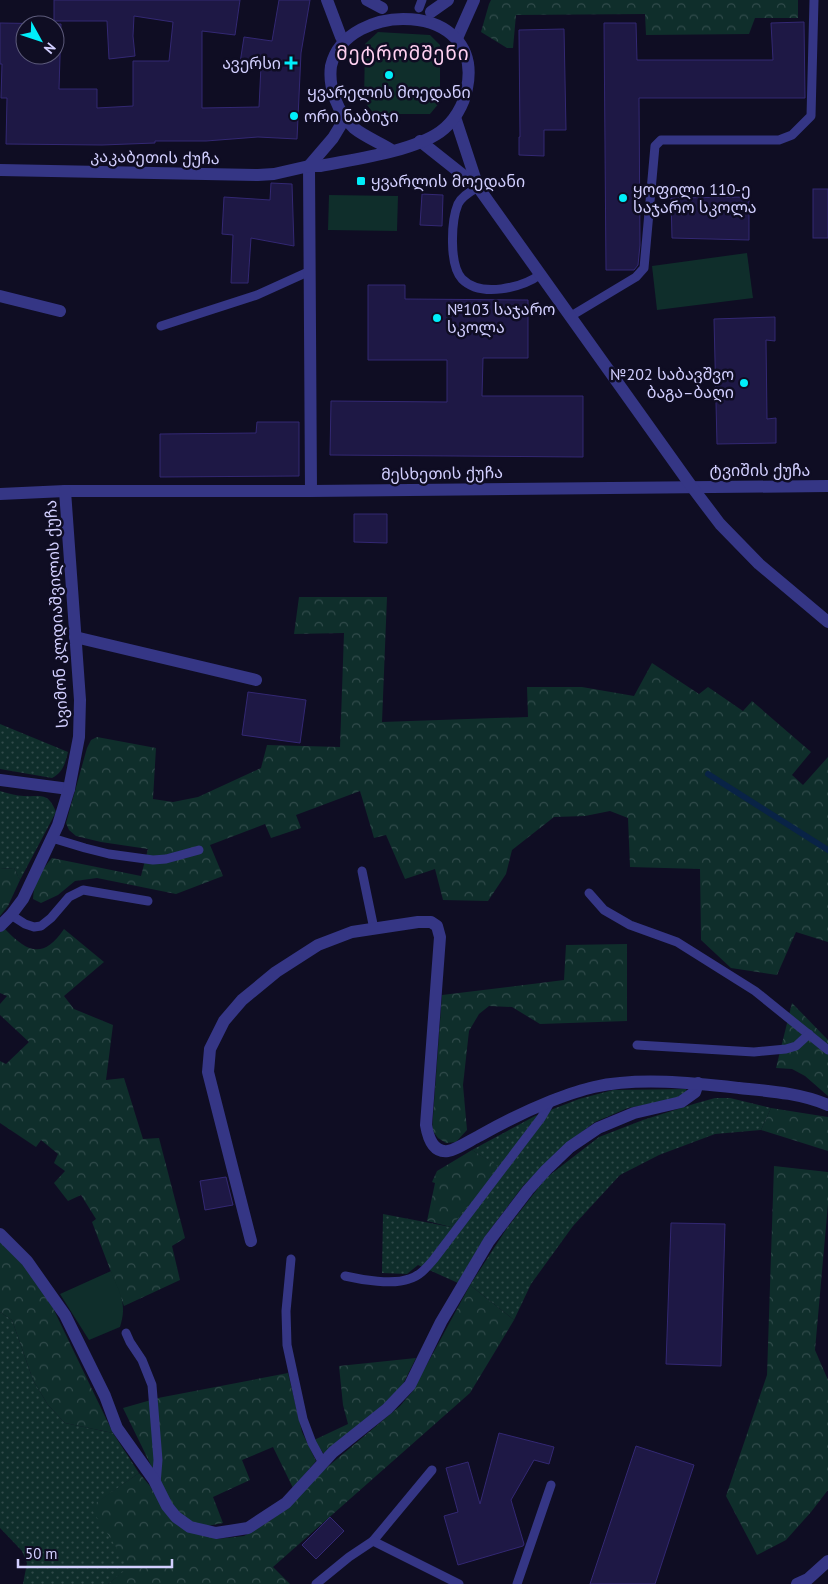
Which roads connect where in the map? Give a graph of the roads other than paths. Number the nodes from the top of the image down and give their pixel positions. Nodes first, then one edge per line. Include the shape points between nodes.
1 (327, 0) edge
2 (367, 0) edge
3 (448, 0) edge
4 (474, 0) edge
5 (814, 0) edge
6 (420, 4) edge
7 (382, 8) junction
8 (431, 12) junction
9 (458, 36) junction
10 (341, 37) junction
11 (455, 117) junction
12 (345, 118) junction
13 (420, 141) junction
14 (393, 151) junction
15 (309, 166) junction
16 (0, 170) edge
17 (478, 187) junction
18 (310, 271) junction
19 (541, 274) junction
20 (0, 296) edge
21 (60, 311) dead end
22 (571, 316) junction
23 (161, 326) dead end
24 (828, 486) edge
25 (692, 487) junction
26 (65, 491) junction
27 (312, 491) junction
28 (0, 494) edge
29 (828, 622) edge
30 (75, 637) junction
31 (256, 680) dead end
32 (0, 780) edge
33 (69, 789) junction
34 (52, 838) junction
35 (199, 850) dead end
36 (362, 872) dead end
37 (590, 893) dead end
38 (148, 901) dead end
39 (11, 915) junction
40 (0, 926) edge
41 (374, 929) junction
42 (808, 1034) junction
43 (637, 1045) dead end
44 (828, 1050) edge
45 (698, 1083) junction
46 (551, 1101) junction
47 (828, 1105) edge
48 (0, 1228) edge
49 (4, 1238) edge
50 (251, 1242) dead end
51 (291, 1259) dead end
52 (345, 1276) dead end
53 (126, 1333) dead end
54 (323, 1463) junction
55 (432, 1470) dead end
56 (156, 1484) junction
57 (551, 1485) dead end
58 (374, 1541) junction
59 (828, 1561) edge
60 (316, 1584) edge
61 (459, 1584) edge
62 (517, 1584) edge
63 (798, 1584) edge

1 - 10 street
2 - 7 street
3 - 8 street
4 - 9 street
5 - 22 lane via 811,116 792,135 779,140 661,140 655,146 644,268 636,277
6 - 7 street
6 - 8 street
7 - 10 street via 358,18
8 - 9 street
9 - 11 street via 467,56 470,77 466,98
10 - 12 street via 333,55 330,74 332,94
11 - 13 street via 440,132
11 - 17 street
12 - 14 street via 355,128
12 - 15 street
13 - 14 street
13 - 17 street
14 - 15 street, კაკაბეთის ქუჩა
15 - 16 street, კაკაბეთის ქუჩა via 258,175
15 - 18 street
17 - 19 street
17 - 19 lane via 465,195 454,218 456,268 462,278 472,286 500,289 531,281
18 - 23 lane via 257,295
18 - 27 street
19 - 22 street
20 - 21 street
22 - 25 street
24 - 25 street, ტვიშის ქუჩა
25 - 27 street, მესხეთის ქუჩა
25 - 29 street via 720,524 759,564
26 - 27 street, მესხეთის ქუჩა
26 - 28 street, მესხეთის ქუჩა
26 - 30 street, სვიმონ კლდიაშვილის ქუჩა
30 - 31 street
30 - 33 street, სვიმონ კლდიაშვილის ქუჩა via 79,737
32 - 33 street
33 - 34 street, სვიმონ კლდიაშვილის ქუჩა
34 - 35 lane via 110,854 152,860
34 - 39 street, სვიმონ კლდიაშვილის ქუჩა via 23,899
36 - 41 lane
37 - 42 lane via 604,910 630,925 678,942 756,991
38 - 39 lane via 84,890 69,897 41,926 34,928
39 - 40 street, სვიმონ კლდიაშვილის ქუჩა
41 - 46 street via 418,922 431,922 437,926 440,938 426,1125 433,1145 449,1151
41 - 50 street via 352,932 318,945 276,972 242,1000 224,1022 210,1049 208,1072
42 - 43 lane via 796,1046 754,1052
42 - 44 lane
45 - 46 street via 623,1083 594,1087
45 - 47 street via 768,1091
45 - 54 street via 695,1092 681,1102 634,1113 598,1128 570,1147 546,1170 488,1241 441,1322 410,1385 387,1409 332,1452
46 - 52 lane via 421,1273 396,1282
48 - 49 lane
49 - 56 street via 27,1261 65,1316 105,1396 117,1428
51 - 54 lane via 286,1311 287,1345 303,1419
53 - 56 lane via 152,1385 158,1460
54 - 56 street via 286,1503 266,1517 248,1528 216,1533 190,1527 176,1517
55 - 58 lane
57 - 62 lane
58 - 60 lane
58 - 61 lane
59 - 63 street

